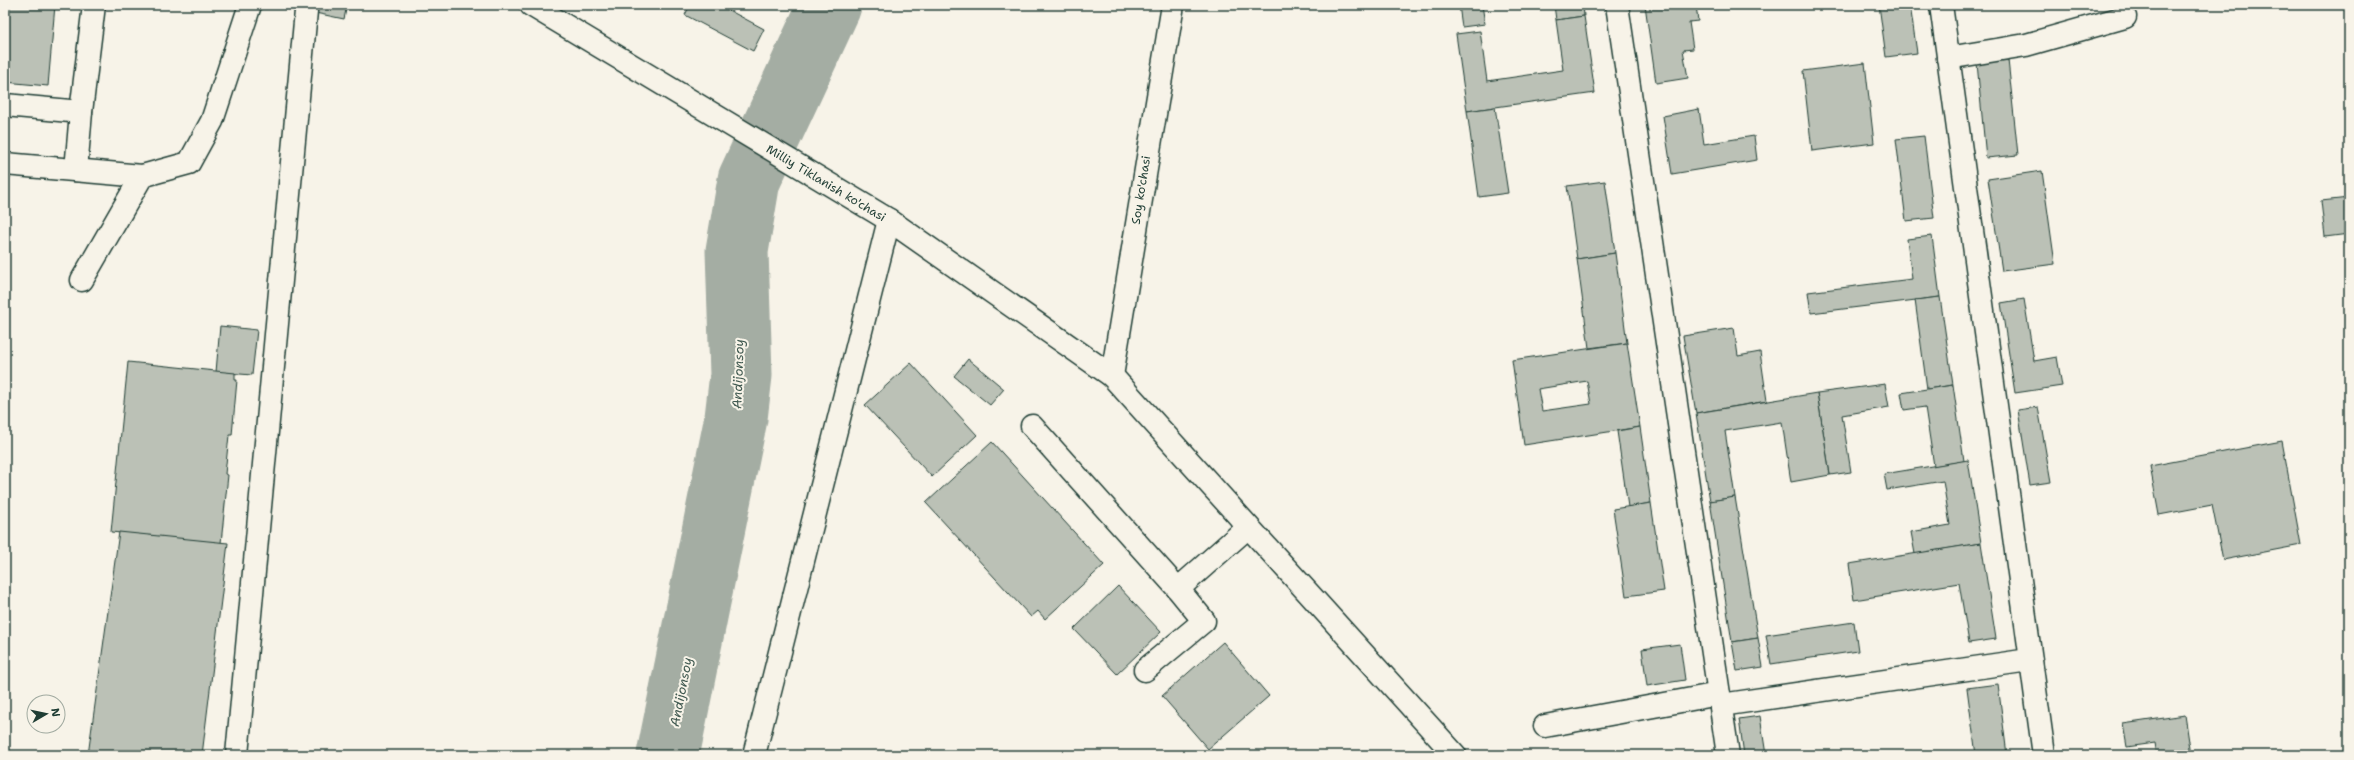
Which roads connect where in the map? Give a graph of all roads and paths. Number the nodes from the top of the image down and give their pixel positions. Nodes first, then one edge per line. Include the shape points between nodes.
1 (94, 5) edge
2 (250, 5) edge
3 (531, 5) edge
4 (1173, 5) edge
5 (1617, 5) edge
6 (1941, 5) edge
7 (306, 11) dead end
8 (2125, 17) dead end
9 (1948, 58) junction
10 (5, 105) edge
11 (82, 112) junction
12 (5, 164) edge
13 (76, 170) junction
14 (142, 176) junction
15 (889, 220) junction
16 (82, 280) dead end
17 (1112, 376) junction
18 (1032, 426) dead end
19 (1248, 527) junction
20 (1178, 589) junction
21 (2029, 660) junction
22 (1145, 670) dead end
23 (1720, 699) junction
24 (1545, 726) dead end
25 (237, 755) edge
26 (754, 755) edge
27 (1454, 755) edge
28 (1728, 755) edge
29 (2044, 755) edge

1 - 11 main road
2 - 14 main road via 212,121 189,163
3 - 15 main road, Milliy Tiklanish ko'chasi
4 - 17 main road, Soy ko'chasi
5 - 23 main road
6 - 9 main road
7 - 25 main road
8 - 9 main road via 2026,46
9 - 21 main road
10 - 11 main road
11 - 13 main road
12 - 13 main road
13 - 14 main road
14 - 16 main road
15 - 17 main road, Milliy Tiklanish ko'chasi
15 - 26 main road
17 - 19 main road, Milliy Tiklanish ko'chasi
18 - 20 main road
19 - 20 main road
19 - 27 main road, Milliy Tiklanish ko'chasi
20 - 22 main road via 1204,621
21 - 23 main road
21 - 29 main road
23 - 24 main road
23 - 28 main road

